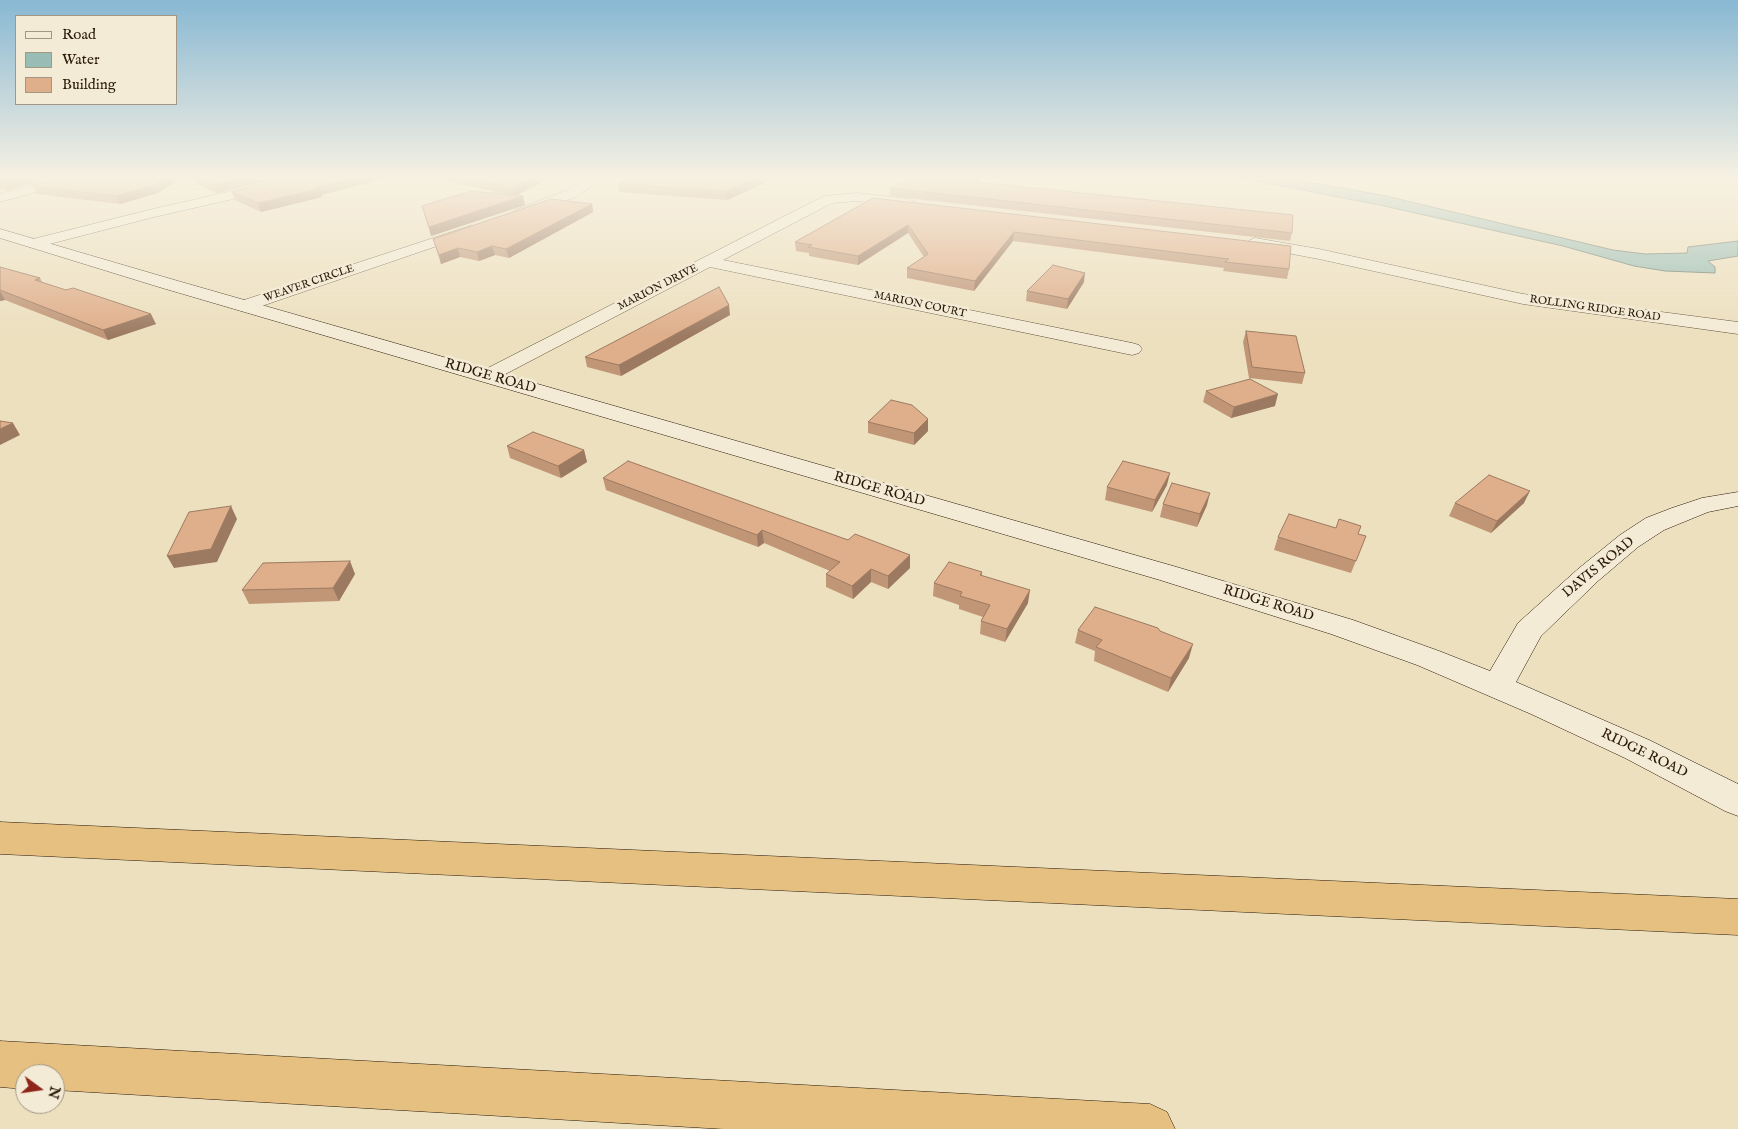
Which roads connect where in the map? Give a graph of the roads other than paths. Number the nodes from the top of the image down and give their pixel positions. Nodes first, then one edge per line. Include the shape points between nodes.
1 (83, 231) edge
2 (468, 231) edge
3 (769, 231) edge
4 (0, 233) edge
5 (1238, 241) edge
6 (34, 243) junction
7 (708, 262) junction
8 (244, 306) junction
9 (1738, 328) edge
10 (1132, 349) dead end
11 (487, 376) junction
12 (1738, 499) edge
13 (1498, 686) junction
14 (1738, 802) edge
15 (0, 838) edge
16 (1738, 917) edge
17 (0, 1064) edge
18 (1150, 1129) edge

1 - 6 street
2 - 8 street, WEAVER CIRCLE
3 - 7 street, MARION DRIVE
4 - 6 street, RIDGE ROAD
5 - 9 street, ROLLING RIDGE ROAD via 1293,248 1452,285 1554,304
6 - 8 street, RIDGE ROAD
7 - 10 street, MARION COURT
7 - 11 street, MARION DRIVE
8 - 11 street, RIDGE ROAD
11 - 13 street, RIDGE ROAD via 1242,596 1369,636
12 - 13 street, DAVIS ROAD via 1681,513 1655,524 1629,541 1528,630
13 - 14 street, RIDGE ROAD via 1637,750
15 - 16 highway
17 - 18 highway

